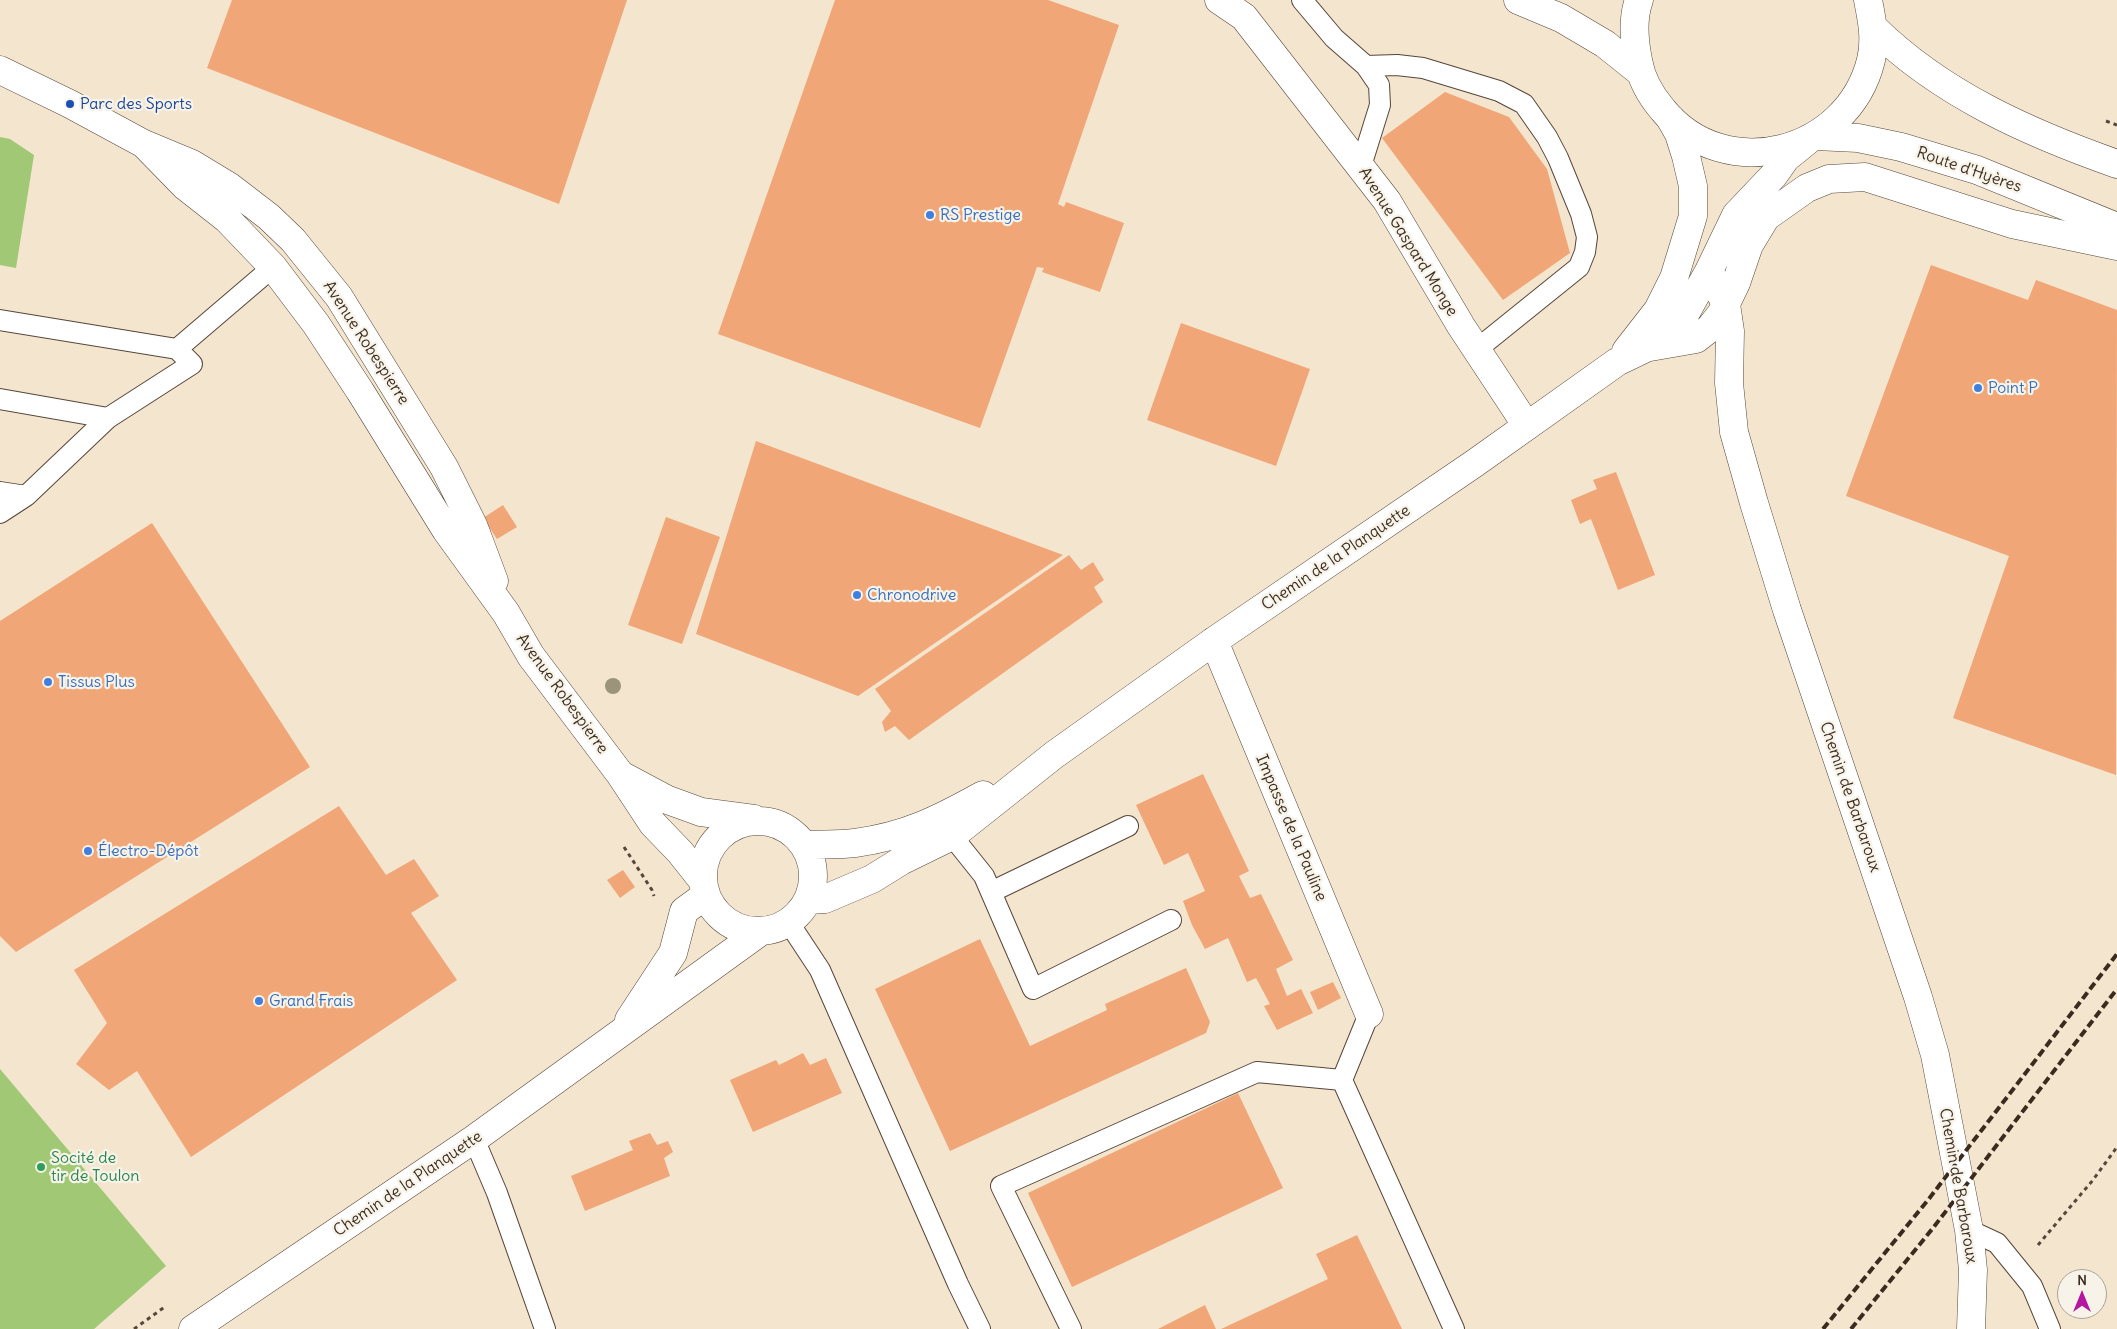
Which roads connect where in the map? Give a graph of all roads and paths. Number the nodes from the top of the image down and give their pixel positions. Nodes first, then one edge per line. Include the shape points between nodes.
1 (1219, 0) edge
2 (1302, 0) edge
3 (1518, 0) edge
4 (1639, 0) edge
5 (1868, 0) edge
6 (1874, 28) junction
7 (1366, 66) junction
8 (0, 70) edge
9 (1640, 72) junction
10 (1670, 118) junction
11 (1811, 138) junction
12 (144, 144) junction
13 (2117, 164) edge
14 (1360, 166) junction
15 (2117, 227) edge
16 (2117, 246) edge
17 (273, 267) junction
18 (1709, 271) junction
19 (1726, 304) junction
20 (0, 320) edge
21 (177, 348) junction
22 (1646, 348) junction
23 (1476, 350) junction
24 (1617, 362) junction
25 (0, 399) edge
26 (108, 418) junction
27 (1527, 426) junction
28 (0, 492) edge
29 (26, 496) junction
30 (0, 513) edge
31 (506, 613) junction
32 (1214, 641) junction
33 (1054, 755) junction
34 (620, 774) junction
35 (760, 820) junction
36 (1128, 826) dead end
37 (952, 836) junction
38 (805, 845) junction
39 (624, 847) dead end
40 (704, 888) junction
41 (991, 892) junction
42 (654, 898) dead end
43 (809, 900) junction
44 (1171, 920) dead end
45 (789, 923) junction
46 (760, 932) junction
47 (1369, 1014) joint
48 (620, 1034) junction
49 (1342, 1080) junction
50 (474, 1139) junction
51 (2117, 1146) edge
52 (1968, 1230) junction
53 (2018, 1269) junction
54 (174, 1300) dead end
55 (134, 1329) edge
56 (193, 1329) edge
57 (545, 1329) edge
58 (980, 1329) edge
59 (1071, 1329) edge
60 (1454, 1329) edge
61 (1971, 1329) edge
62 (2050, 1329) edge

1 - 14 street, Avenue Gaspard Monge via 1244,17
2 - 7 lane via 1334,38
3 - 9 street via 1561,18 1605,44
4 - 9 street via 1634,40
5 - 6 street, Chemin de la Planquette
6 - 11 street, Chemin de la Planquette via 1871,60 1860,90 1841,115
6 - 13 street via 1910,61 1995,115 2057,143
7 - 14 lane via 1379,86 1380,105
7 - 23 lane via 1423,68 1499,91 1524,104 1558,158 1582,214 1587,237 1579,267
8 - 12 street, Avenue Robespierre
9 - 10 street via 1652,97
10 - 11 street via 1689,134 1711,145 1735,151 1759,153 1783,149
10 - 24 street, Chemin de la Planquette via 1686,156 1693,186 1693,216 1674,278 1658,310
11 - 15 street, Route d'Hyères via 1858,138 1911,150 1977,170
11 - 18 street, Chemin de la Planquette via 1786,158 1774,176 1736,215
12 - 17 street, Avenue Robespierre via 185,186 227,219
12 - 31 street, Avenue Robespierre via 192,164 230,187 269,217 294,240 339,296 444,467 473,525
14 - 23 street, Avenue Gaspard Monge via 1386,202
16 - 19 street via 2012,224 1866,177 1829,179 1807,188 1766,217 1750,245
17 - 21 lane
17 - 31 street, Avenue Robespierre via 316,324 446,530
18 - 19 street, Chemin de Barbaroux
18 - 22 street, Chemin de la Planquette via 1684,316
19 - 22 street via 1710,328 1696,339
19 - 52 street, Chemin de Barbaroux via 1734,432 1787,610 1918,997 1935,1055
20 - 21 lane
21 - 26 lane via 192,364
22 - 24 street, Chemin de la Planquette
23 - 27 street, Avenue Gaspard Monge
24 - 27 street, Chemin de la Planquette
25 - 26 lane
26 - 29 lane
27 - 32 street, Chemin de la Planquette
28 - 29 lane
29 - 30 lane
31 - 34 street, Avenue Robespierre via 531,656
32 - 33 street, Chemin de la Planquette
32 - 47 street, Impasse de la Pauline
33 - 37 street, Chemin de la Planquette
33 - 38 street, Chemin de la Planquette via 942,818 904,833 853,844
34 - 35 street, Avenue Robespierre via 668,800 701,812
34 - 40 street, Avenue Robespierre via 653,824 680,852
35 - 38 street via 778,823
35 - 40 street via 741,822 724,831 712,845 704,862
36 - 41 lane
37 - 41 lane via 984,876
37 - 43 street, Chemin de la Planquette via 872,879 825,899
38 - 43 street via 814,878
39 - 42 path
40 - 46 street via 713,908 722,918 740,928
40 - 48 street, Chemin de la Planquette via 684,911 673,953
41 - 44 lane via 1033,989
43 - 45 street
45 - 46 street
45 - 58 lane via 820,970
46 - 48 street, Chemin de la Planquette
47 - 49 lane
48 - 50 street, Chemin de la Planquette
49 - 59 lane via 1256,1072 1001,1186
49 - 60 lane
50 - 56 street, Chemin de la Planquette
50 - 57 lane via 497,1193
51 - 53 path via 2093,1180
52 - 53 lane via 1997,1243
52 - 61 street, Chemin de Barbaroux via 1973,1270
53 - 62 lane via 2032,1286
54 - 55 path

